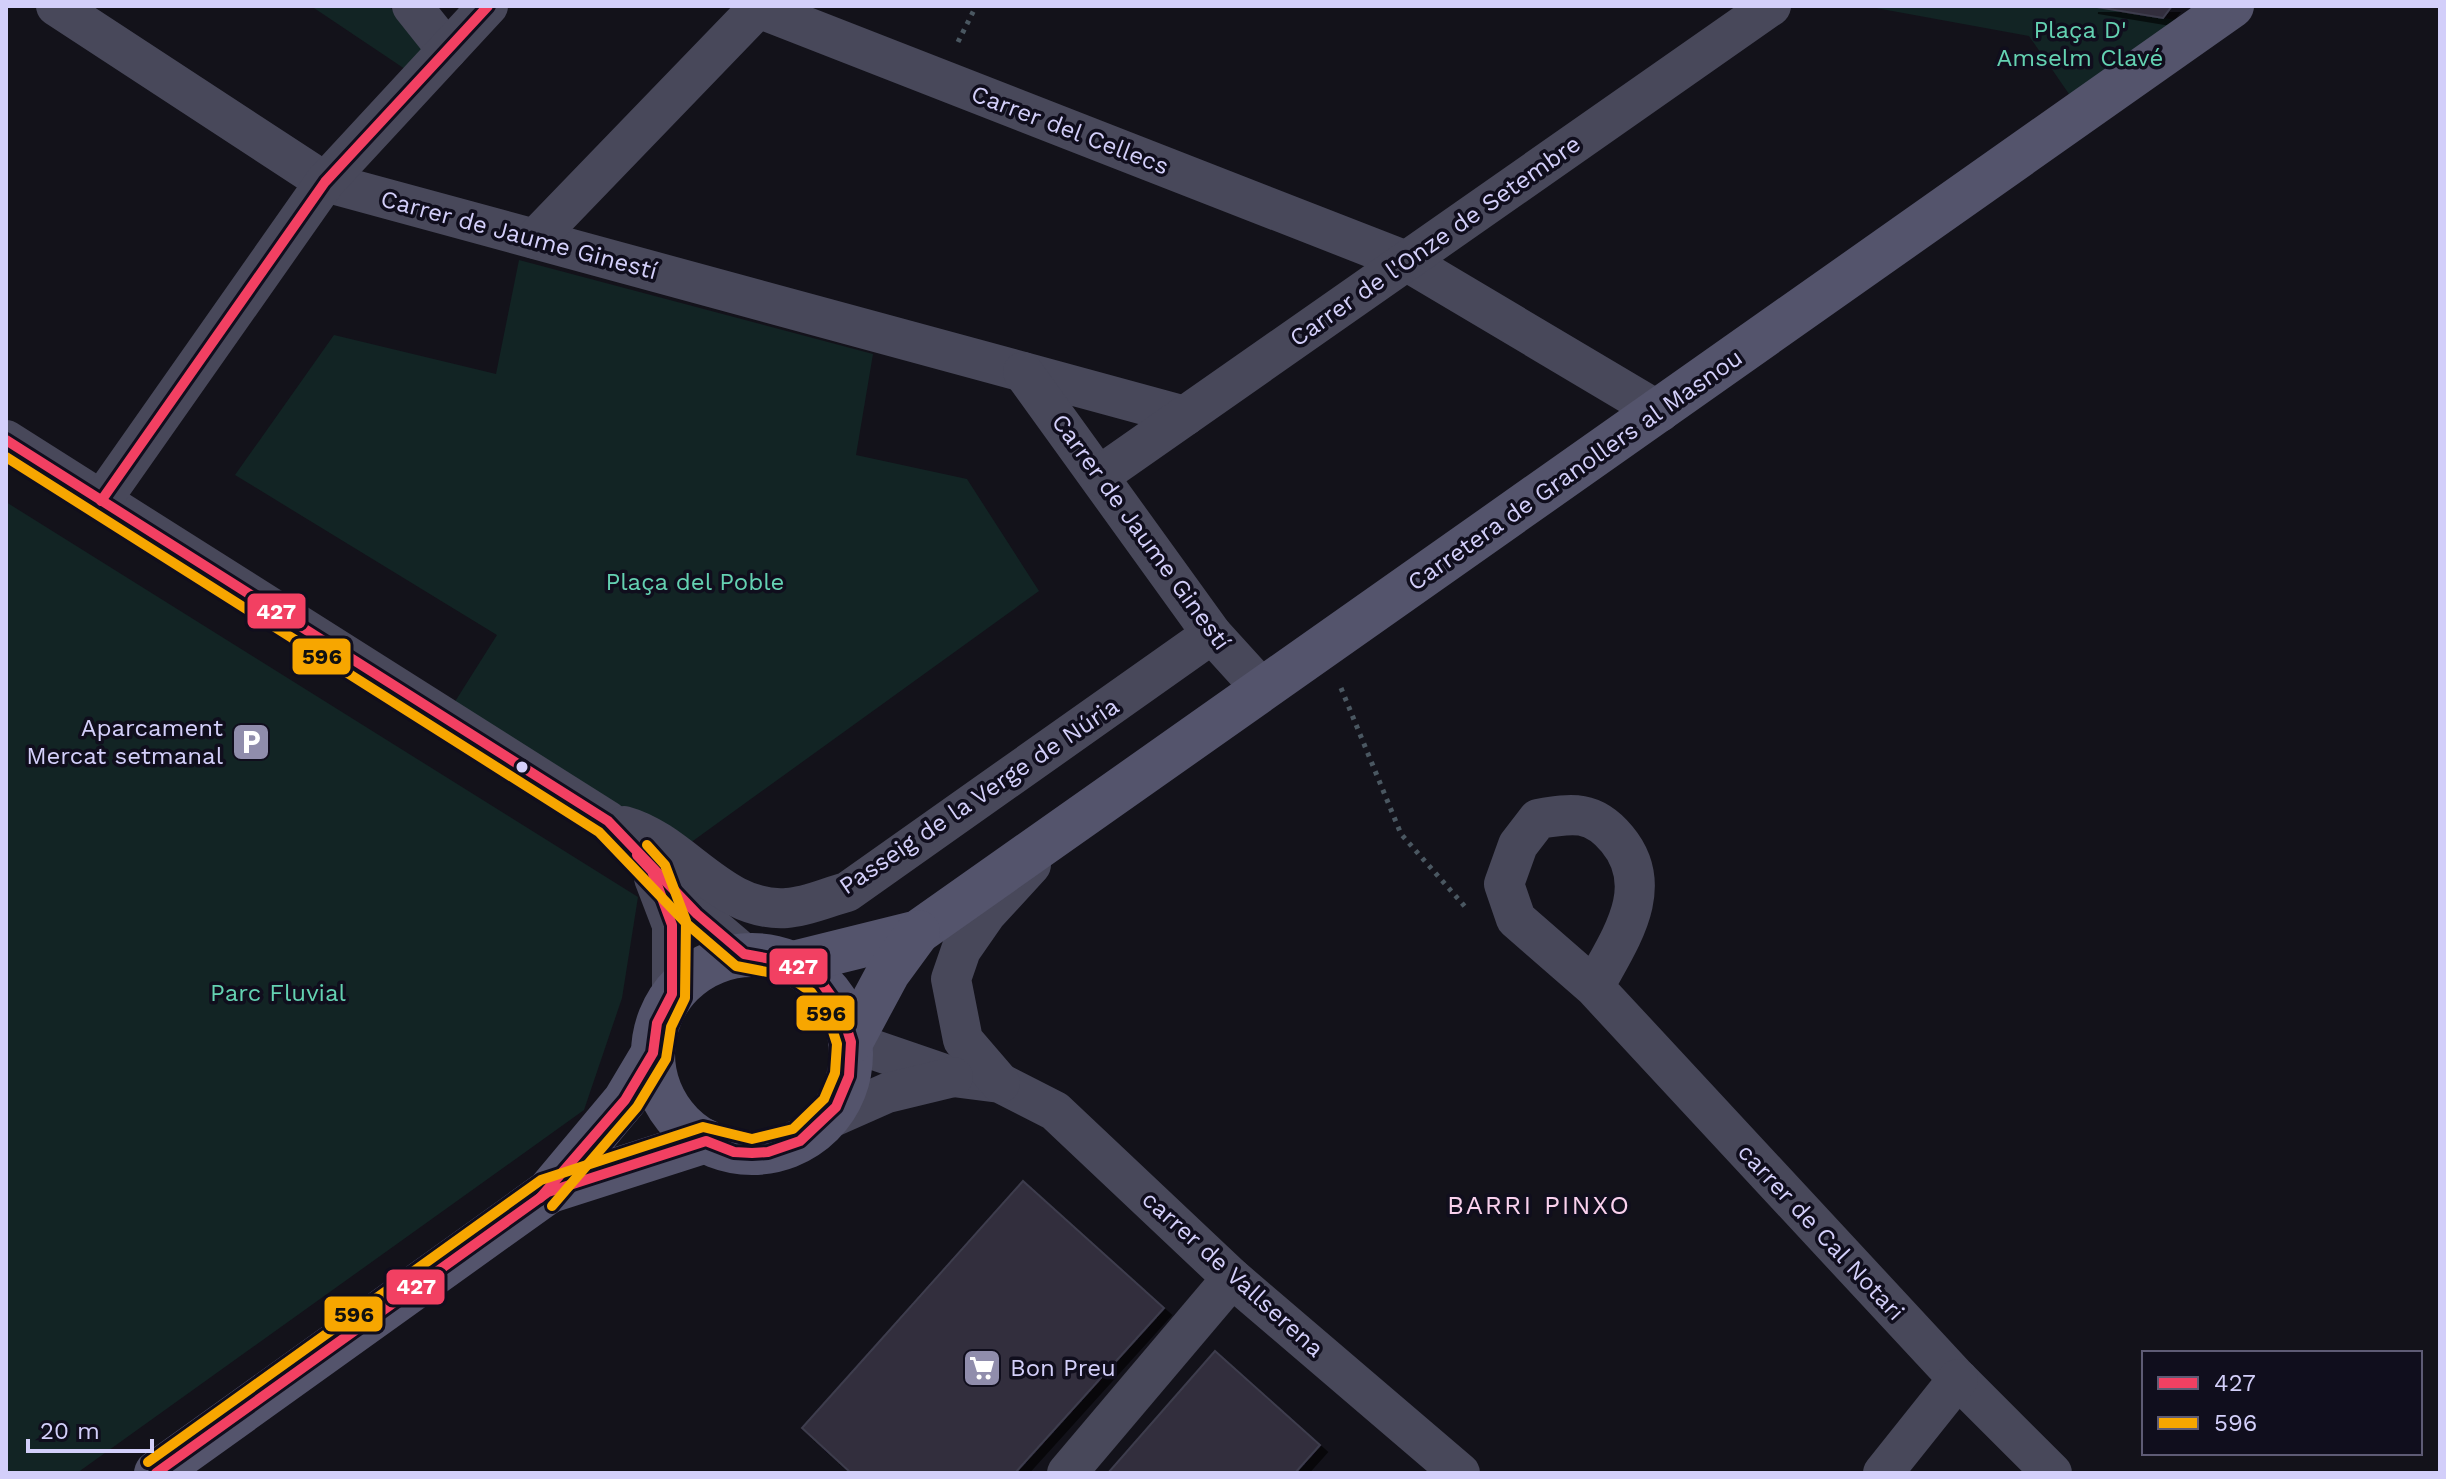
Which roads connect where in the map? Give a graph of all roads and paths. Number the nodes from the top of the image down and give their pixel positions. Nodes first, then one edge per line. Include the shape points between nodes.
1 (56, 6) edge
2 (412, 6) edge
3 (488, 6) edge
4 (1771, 6) edge
5 (2232, 6) edge
6 (447, 50) junction
7 (325, 182) junction
8 (535, 239) junction
9 (1406, 261) junction
10 (1023, 372) junction
11 (1660, 412) junction
12 (1185, 416) junction
13 (6, 440) edge
14 (1099, 476) junction
15 (101, 501) junction
16 (1212, 634) junction
17 (1324, 646) junction
18 (1262, 689) junction
19 (608, 821) junction
20 (1057, 837) junction
21 (652, 871) junction
22 (1516, 919) junction
23 (918, 932) junction
24 (744, 954) junction
25 (793, 963) junction
26 (1594, 987) junction
27 (672, 994) junction
28 (851, 1042) junction
29 (653, 1053) junction
30 (953, 1077) junction
31 (1000, 1083) junction
32 (826, 1120) junction
33 (706, 1141) junction
34 (548, 1192) junction
35 (1232, 1278) junction
36 (1958, 1379) junction
37 (156, 1473) edge
38 (1067, 1473) edge
39 (1460, 1473) edge
40 (1883, 1473) edge
41 (2052, 1473) edge

1 - 7 street, Carrer de Jaume Ginestí
2 - 6 street
3 - 6 street
4 - 9 street, Carrer de l'Onze de Setembre
5 - 11 main road, Carretera de Granollers al Masnou
6 - 7 street
7 - 8 street, Carrer de Jaume Ginestí
7 - 15 street
8 - 9 street, Carrer del Cellecs via 758,8
8 - 10 street, Carrer de Jaume Ginestí
9 - 11 street, Carrer del Cellecs
9 - 12 street, Carrer de l'Onze de Setembre
10 - 12 street, Carrer de Jaume Ginestí
10 - 14 street, Carrer de Jaume Ginestí
11 - 17 main road, Carretera de Granollers al Masnou
12 - 14 street, Carrer de l'Onze de Setembre
13 - 15 street
14 - 16 street, Carrer de Jaume Ginestí
15 - 19 street
16 - 18 street, Carrer de Jaume Ginestí
16 - 19 street, Passeig de la Verge de Núria via 847,892 785,908 734,899 643,831
17 - 18 main road, Carretera de Granollers al Masnou
17 - 22 path via 1401,834 1478,921
18 - 20 main road, Carretera de Granollers al Masnou
19 - 21 street
20 - 23 main road, Carretera de Granollers al Masnou
20 - 31 street, carrer de Vallserena via 986,914 961,950 951,979 963,1040
21 - 24 street
21 - 27 street via 672,925
22 - 26 street, carrer de Cal Notari
22 - 26 street via 1504,884 1518,845 1538,819 1571,813 1602,822 1628,853 1638,885
23 - 25 main road, Carretera de Granollers al Masnou
23 - 28 main road, Carretera de Granollers al Masnou via 888,973
24 - 25 main road
24 - 27 main road via 696,971
25 - 28 main road via 833,995
26 - 36 street, carrer de Cal Notari
27 - 29 main road via 657,1023
28 - 30 street, carrer de Vallserena
28 - 32 main road via 844,1091
29 - 33 main road via 654,1074 667,1106
29 - 34 main road via 625,1100
30 - 31 street, carrer de Vallserena
30 - 32 street, carrer de Vallserena via 887,1093
31 - 35 street, carrer de Vallserena via 1055,1111
32 - 33 main road via 800,1141 768,1152 734,1152
33 - 34 main road
34 - 37 main road
35 - 38 street
35 - 39 street, carrer de Vallserena
36 - 40 street
36 - 41 street, carrer de Cal Notari

